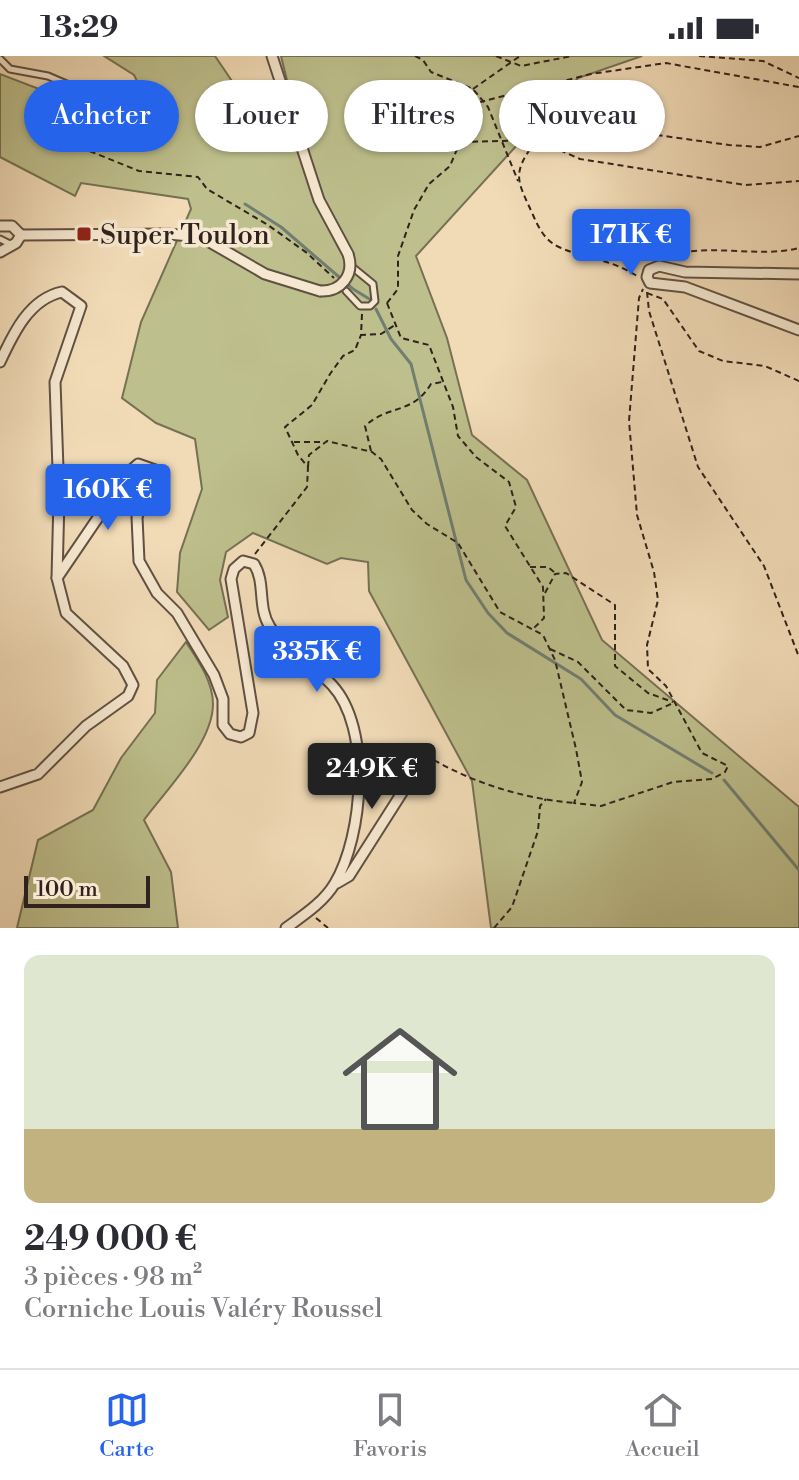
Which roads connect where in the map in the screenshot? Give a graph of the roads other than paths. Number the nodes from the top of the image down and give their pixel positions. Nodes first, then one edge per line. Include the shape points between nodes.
1 (272, 56) edge
2 (0, 59) edge
3 (57, 80) edge
4 (0, 226) edge
5 (21, 235) junction
6 (0, 239) edge
7 (13, 246) junction
8 (0, 252) edge
9 (351, 266) junction
10 (799, 274) edge
11 (346, 291) road end
12 (799, 330) edge
13 (0, 362) edge
14 (57, 578) junction
15 (426, 755) road end
16 (0, 787) edge
17 (335, 884) junction
18 (286, 928) edge

1 - 9 street, bridge via 319,200
2 - 3 lane via 10,69
4 - 5 street via 12,226
5 - 7 street
5 - 9 street, bridge via 201,237 265,274 320,291 340,286
6 - 7 lane
7 - 8 street
9 - 11 lane via 373,284 376,297 364,306
10 - 12 street via 685,272 659,266 648,281 685,287
13 - 14 street via 13,334 40,302 62,292 81,306 55,382
14 - 16 street via 66,613 131,675 132,692 86,726 38,774
14 - 17 street via 129,472 138,464 155,470 137,517 139,561 214,675 223,699 223,725 241,737 249,733 253,713 231,579 238,565 250,561 259,572 260,600 269,626 284,647 333,686 353,726 359,800 354,835
15 - 17 street via 349,876
17 - 18 street

